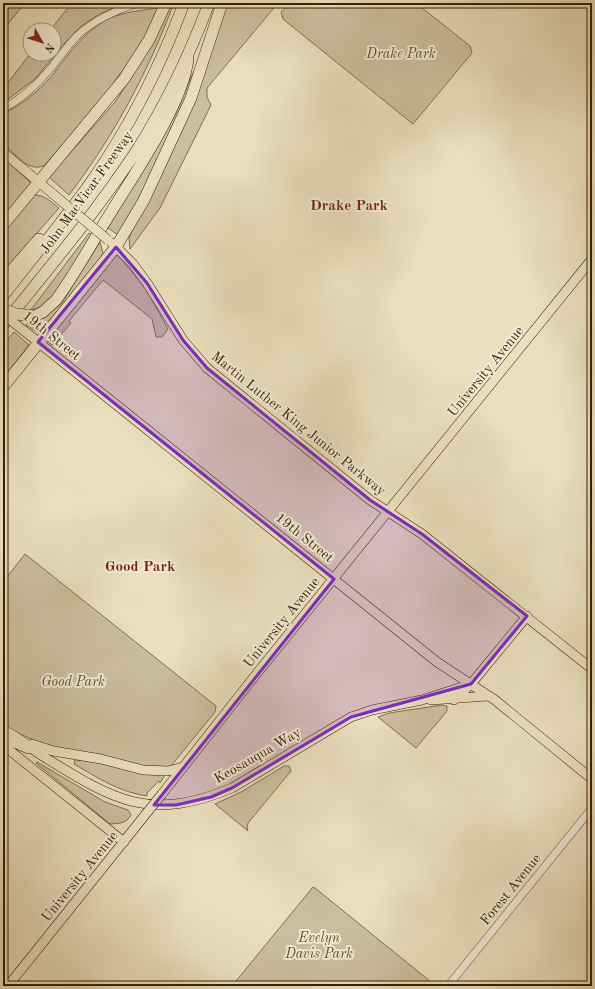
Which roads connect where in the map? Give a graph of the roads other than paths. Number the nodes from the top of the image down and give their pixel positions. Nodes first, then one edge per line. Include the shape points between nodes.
1 (139, 3) edge
2 (166, 3) edge
3 (184, 3) edge
4 (209, 3) edge
5 (222, 3) edge
6 (189, 50) junction
7 (3, 109) edge
8 (3, 152) edge
9 (39, 182) junction
10 (64, 216) junction
11 (3, 225) edge
12 (70, 241) junction
13 (112, 244) junction
14 (592, 259) edge
15 (3, 280) edge
16 (3, 296) edge
17 (3, 309) edge
18 (3, 314) edge
19 (3, 325) edge
20 (3, 334) edge
21 (38, 342) junction
22 (3, 387) edge
23 (388, 511) junction
24 (334, 579) junction
25 (526, 616) junction
26 (592, 669) edge
27 (471, 684) junction
28 (488, 696) junction
29 (422, 700) junction
30 (454, 700) junction
31 (3, 730) edge
32 (3, 738) edge
33 (25, 742) junction
34 (3, 745) edge
35 (39, 753) junction
36 (183, 768) junction
37 (592, 779) edge
38 (592, 808) edge
39 (124, 842) junction
40 (8, 986) edge
41 (448, 986) edge

1 - 7 street via 108,14 90,25 69,44 50,70 33,87
2 - 9 highway via 149,40 124,79
3 - 10 highway, John MacVicar Freeway via 159,64 123,133 93,179
4 - 6 highway, John MacVicar Freeway
5 - 13 highway via 191,98 174,137 144,200
6 - 12 highway, John MacVicar Freeway via 161,109 137,150
6 - 17 highway, bridge via 182,85 142,162 60,294 51,306 34,316 16,314
8 - 9 main road, Martin Luther King Junior Parkway
9 - 11 highway
9 - 13 main road, Martin Luther King Junior Parkway, bridge
10 - 15 highway via 35,242
10 - 16 highway, John MacVicar Freeway
12 - 19 highway, John MacVicar Freeway
12 - 20 highway
13 - 21 highway
13 - 23 main road, Martin Luther King Junior Parkway via 133,264 182,340 207,368 370,500
14 - 23 main road, University Avenue
18 - 21 main road, 19th Street, bridge
21 - 22 highway
21 - 24 main road, 19th Street
23 - 24 main road, University Avenue
23 - 25 main road, Martin Luther King Junior Parkway via 423,535
24 - 27 main road, 19th Street via 437,662
24 - 36 main road, University Avenue
25 - 26 main road, Martin Luther King Junior Parkway
25 - 27 main road
27 - 28 main road, 19th Street
27 - 29 main road, Keosauqua Way
27 - 30 main road
28 - 30 main road, Keosauqua Way
28 - 37 main road, 19th Street
29 - 30 main road, Keosauqua Way
29 - 35 main road, Keosauqua Way via 351,717 232,788 211,797 176,805 138,803 121,798
31 - 33 main road, Keosauqua Way
32 - 35 main road, Keosauqua Way
33 - 35 main road, Keosauqua Way
33 - 36 main road via 52,751 101,759 143,770 168,771
34 - 39 main road
36 - 39 main road, University Avenue, bridge
38 - 41 street, Forest Avenue
39 - 40 main road, University Avenue

